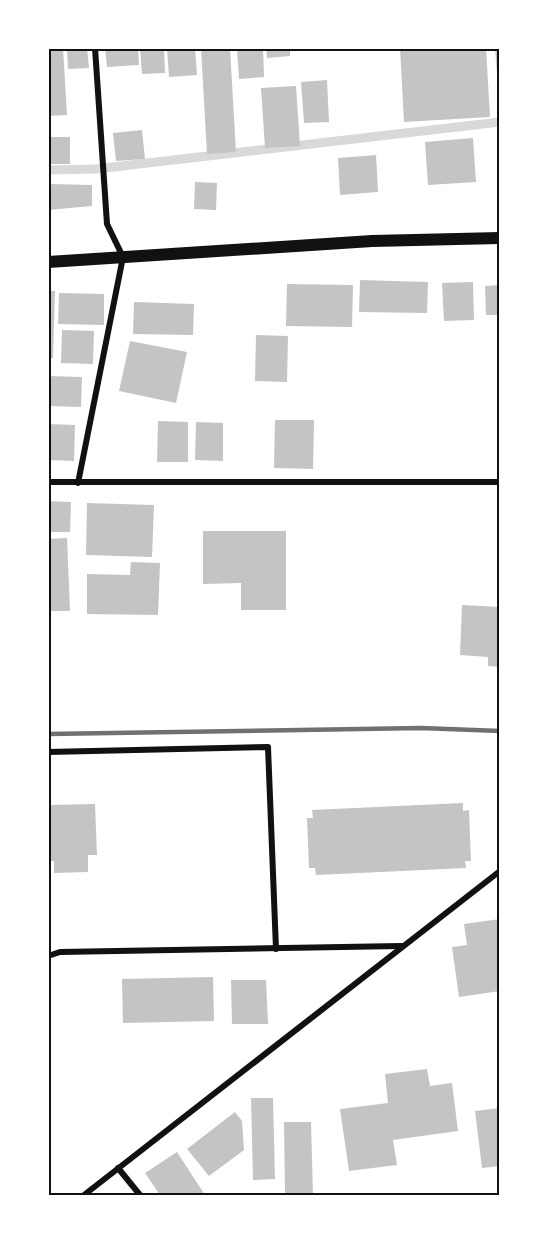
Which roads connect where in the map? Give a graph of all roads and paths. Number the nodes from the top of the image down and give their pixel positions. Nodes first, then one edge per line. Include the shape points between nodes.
1 (95, 48) edge
2 (500, 238) edge
3 (123, 257) junction
4 (48, 262) edge
5 (500, 482) edge
6 (48, 483) edge
7 (78, 483) junction
8 (48, 752) edge
9 (500, 871) edge
10 (401, 946) junction
11 (276, 949) junction
12 (48, 956) edge
13 (118, 1168) junction
14 (84, 1195) edge
15 (140, 1195) edge

1 - 3 street via 107,224
2 - 3 main road via 372,241
3 - 4 main road
3 - 7 street
5 - 7 street
6 - 7 street
8 - 11 street via 268,747
9 - 10 street
10 - 11 street
10 - 13 street
11 - 12 street via 60,952
13 - 14 street
13 - 15 street

